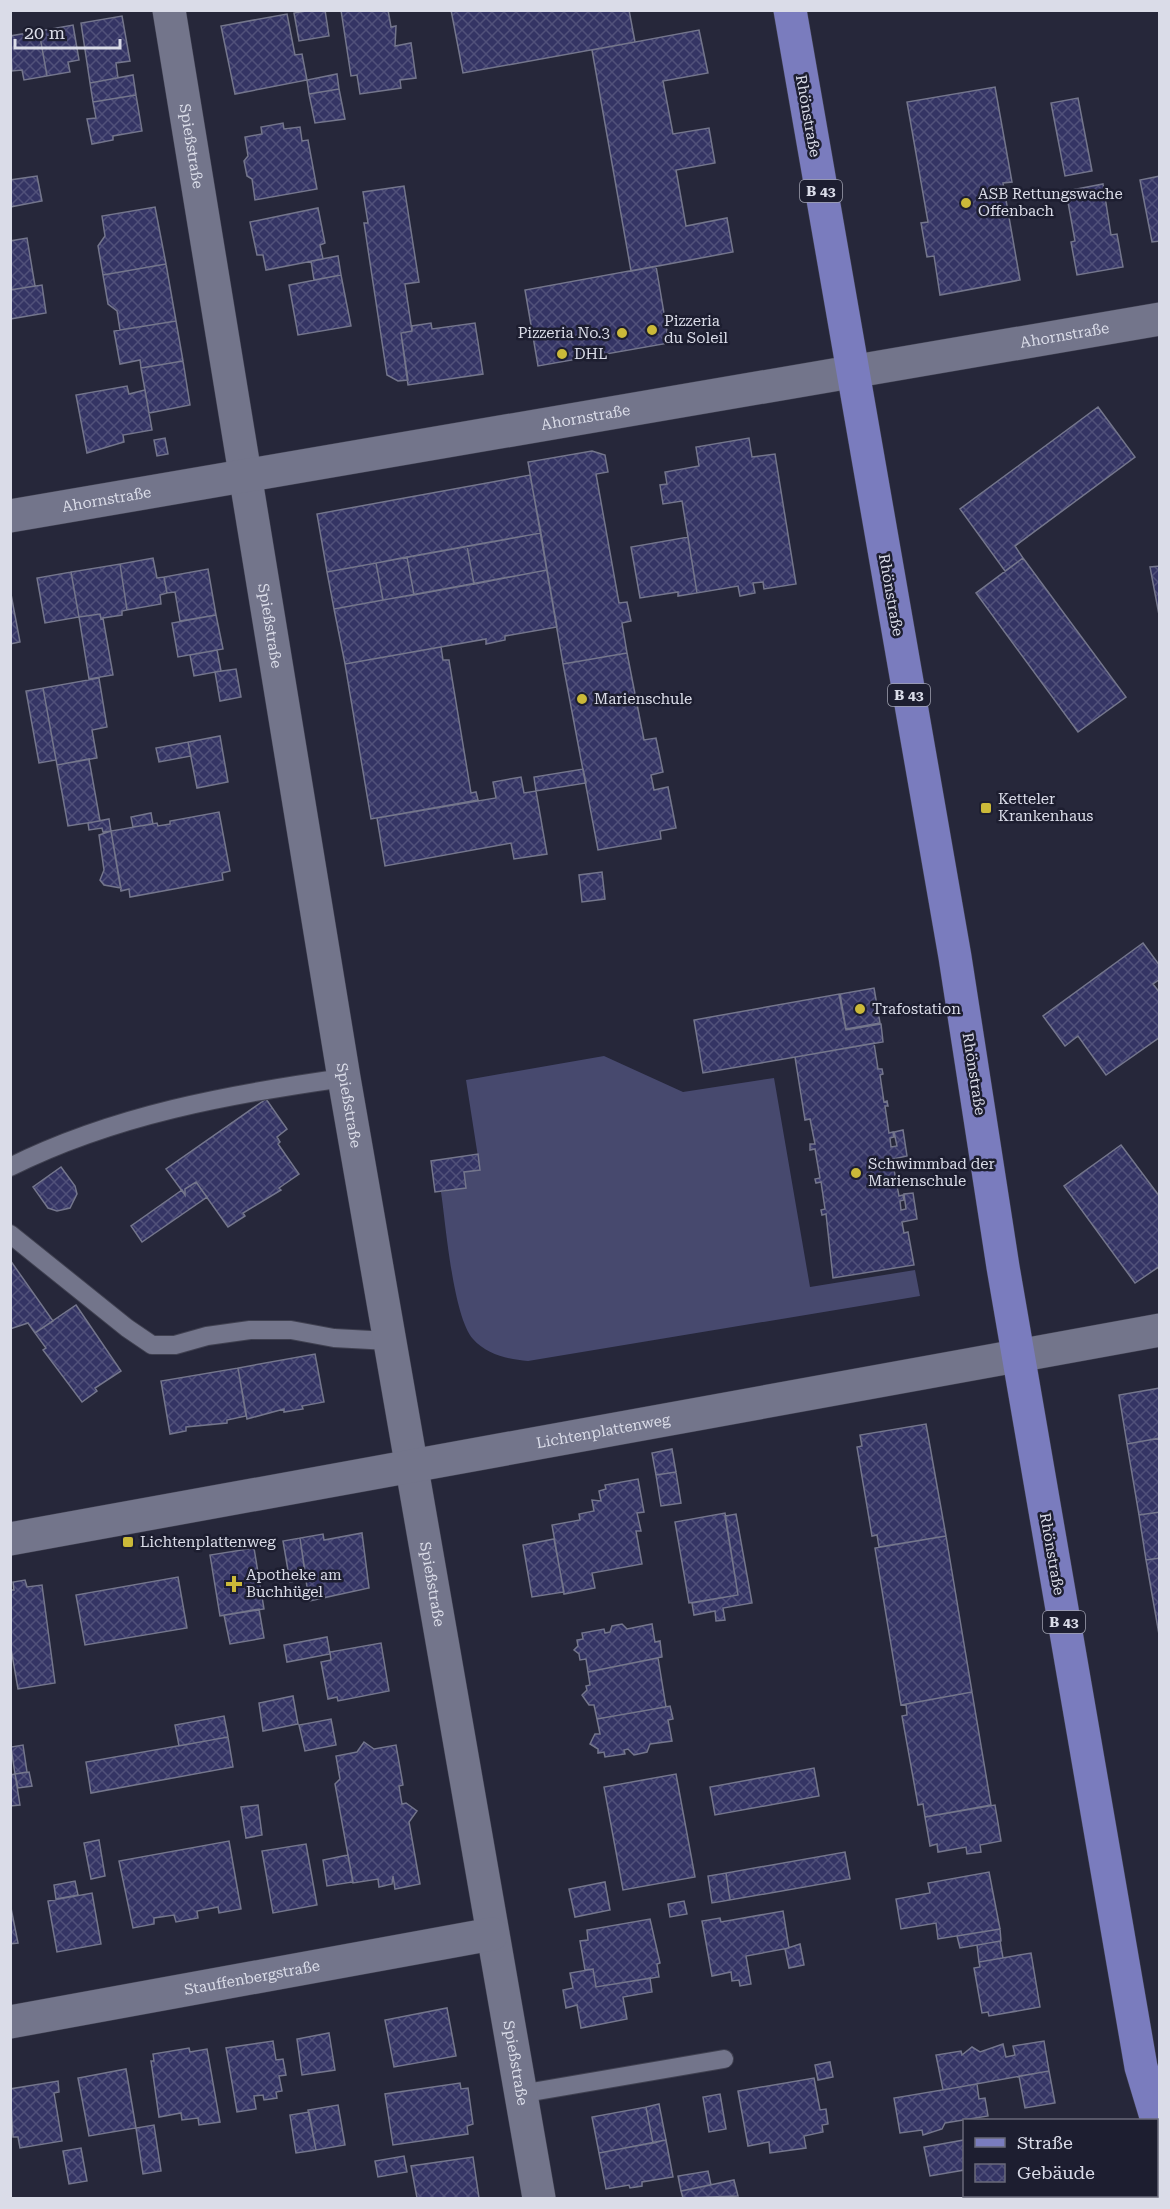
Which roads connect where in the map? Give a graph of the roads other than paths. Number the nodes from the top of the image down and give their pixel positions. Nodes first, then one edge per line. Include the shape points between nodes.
1 (169, 10) edge
2 (790, 10) edge
3 (1160, 319) edge
4 (852, 371) junction
5 (247, 475) junction
6 (10, 516) edge
7 (344, 1078) junction
8 (10, 1167) edge
9 (10, 1234) edge
10 (1160, 1330) edge
11 (389, 1341) junction
12 (1018, 1355) junction
13 (410, 1467) junction
14 (10, 1539) edge
15 (492, 1934) junction
16 (10, 2022) edge
17 (724, 2059) dead end
18 (1141, 2067) junction
19 (520, 2094) junction
20 (1142, 2119) edge
21 (1157, 2119) edge
22 (539, 2199) edge

1 - 5 street, Spießstraße
2 - 4 main road, Rhönstraße / B 43
3 - 4 street, Ahornstraße
4 - 5 street, Ahornstraße
4 - 12 main road, Rhönstraße / B 43 via 957,967
5 - 6 street, Ahornstraße
5 - 7 street, Spießstraße
7 - 8 lane via 201,1102 70,1140
7 - 11 street, Spießstraße
9 - 11 lane via 152,1345 175,1345 250,1330 291,1330 343,1339
10 - 12 street, Lichtenplattenweg
11 - 13 street, Spießstraße
12 - 13 street, Lichtenplattenweg
12 - 18 main road, Rhönstraße / B 43
13 - 14 street, Lichtenplattenweg
13 - 15 street, Spießstraße
15 - 16 street, Stauffenbergstraße
15 - 19 street, Spießstraße
17 - 19 lane
18 - 20 main road, Rhönstraße / B 43
18 - 21 main road, Rhönstraße / B 43
19 - 22 street, Spießstraße

